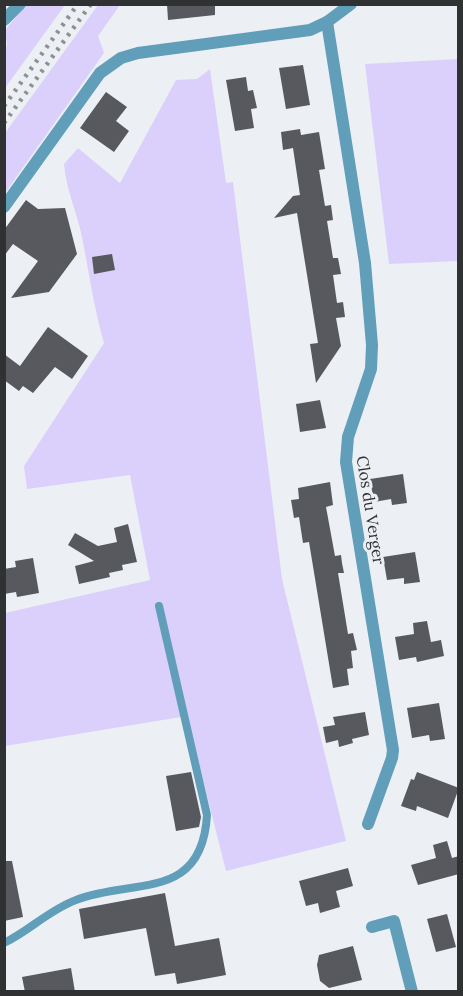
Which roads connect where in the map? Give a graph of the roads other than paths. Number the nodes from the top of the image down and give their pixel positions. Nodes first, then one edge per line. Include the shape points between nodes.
1 (20, 4) edge
2 (351, 4) edge
3 (4, 20) edge
4 (327, 22) junction
5 (4, 207) edge
6 (159, 606) dead end
7 (368, 824) dead end
8 (372, 927) dead end
9 (4, 943) edge
10 (411, 992) edge

1 - 3 street
2 - 4 street
4 - 5 street via 305,31 138,53 114,62 94,80
4 - 7 street, Clos du Verger via 365,263 372,345 370,369 345,451 393,750
6 - 9 lane via 207,815 206,830 196,855 176,878 73,901
8 - 10 street via 394,921

